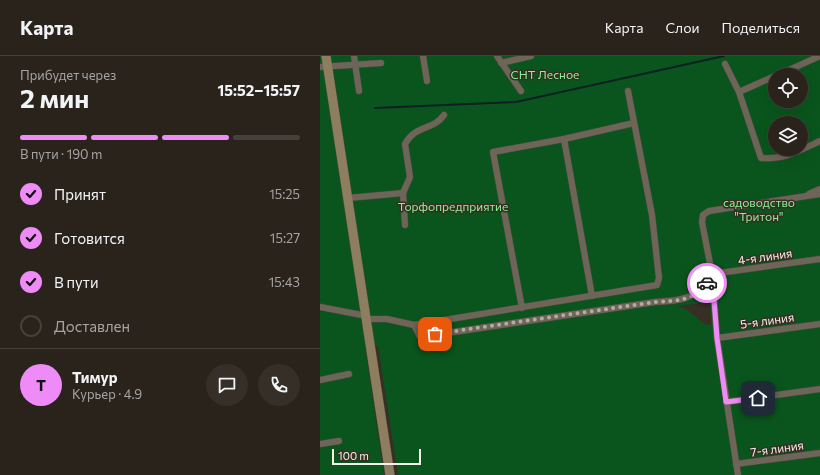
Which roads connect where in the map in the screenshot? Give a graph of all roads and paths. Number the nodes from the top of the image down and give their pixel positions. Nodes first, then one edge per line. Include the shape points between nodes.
1 (326, 56) edge
2 (354, 56) edge
3 (423, 56) edge
4 (497, 56) edge
5 (531, 56) edge
6 (820, 56) edge
7 (381, 63) dead end
8 (501, 63) junction
9 (725, 64) dead end
10 (356, 65) junction
11 (324, 66) edge
12 (794, 68) edge
13 (768, 79) edge
14 (427, 81) dead end
15 (359, 91) dead end
16 (521, 91) dead end
17 (628, 92) dead end
18 (739, 92) junction
19 (444, 116) dead end
20 (634, 123) junction
21 (564, 139) junction
22 (820, 141) edge
23 (820, 189) edge
24 (403, 193) junction
25 (820, 194) edge
26 (804, 196) junction
27 (348, 198) junction
28 (405, 225) dead end
29 (820, 259) edge
30 (712, 274) junction
31 (592, 296) junction
32 (320, 306) edge
33 (522, 308) junction
34 (367, 317) junction
35 (414, 324) junction
36 (820, 324) edge
37 (717, 338) junction
38 (349, 374) dead end
39 (320, 380) edge
40 (820, 388) edge
41 (726, 402) junction
42 (339, 441) dead end
43 (320, 444) edge
44 (820, 453) edge
45 (736, 464) junction
46 (390, 475) edge
47 (738, 475) edge

1 - 11 main road
2 - 10 street
3 - 14 street
4 - 8 street
5 - 8 street
6 - 12 street
7 - 10 street
8 - 16 street
9 - 18 street
10 - 11 street
10 - 15 street
11 - 27 main road
13 - 18 street
17 - 20 street
18 - 22 street via 761,158 789,156
19 - 24 street via 436,123 416,131 405,144 410,177
20 - 21 street
20 - 31 street via 652,215 657,285
21 - 31 street
21 - 33 street via 493,152
23 - 26 street
24 - 27 street
24 - 28 street
25 - 26 street
26 - 30 street via 706,212 702,222
27 - 34 main road
29 - 30 street, 4-я линия
30 - 35 street via 703,288 692,297 680,301 655,302 420,337
30 - 37 street
31 - 33 street
32 - 34 street
33 - 35 street
34 - 35 street
34 - 46 main road
36 - 37 street, 5-я линия
37 - 41 street
38 - 39 street
40 - 41 street
41 - 45 street
42 - 43 street
44 - 45 street, 7-я линия
45 - 47 street

